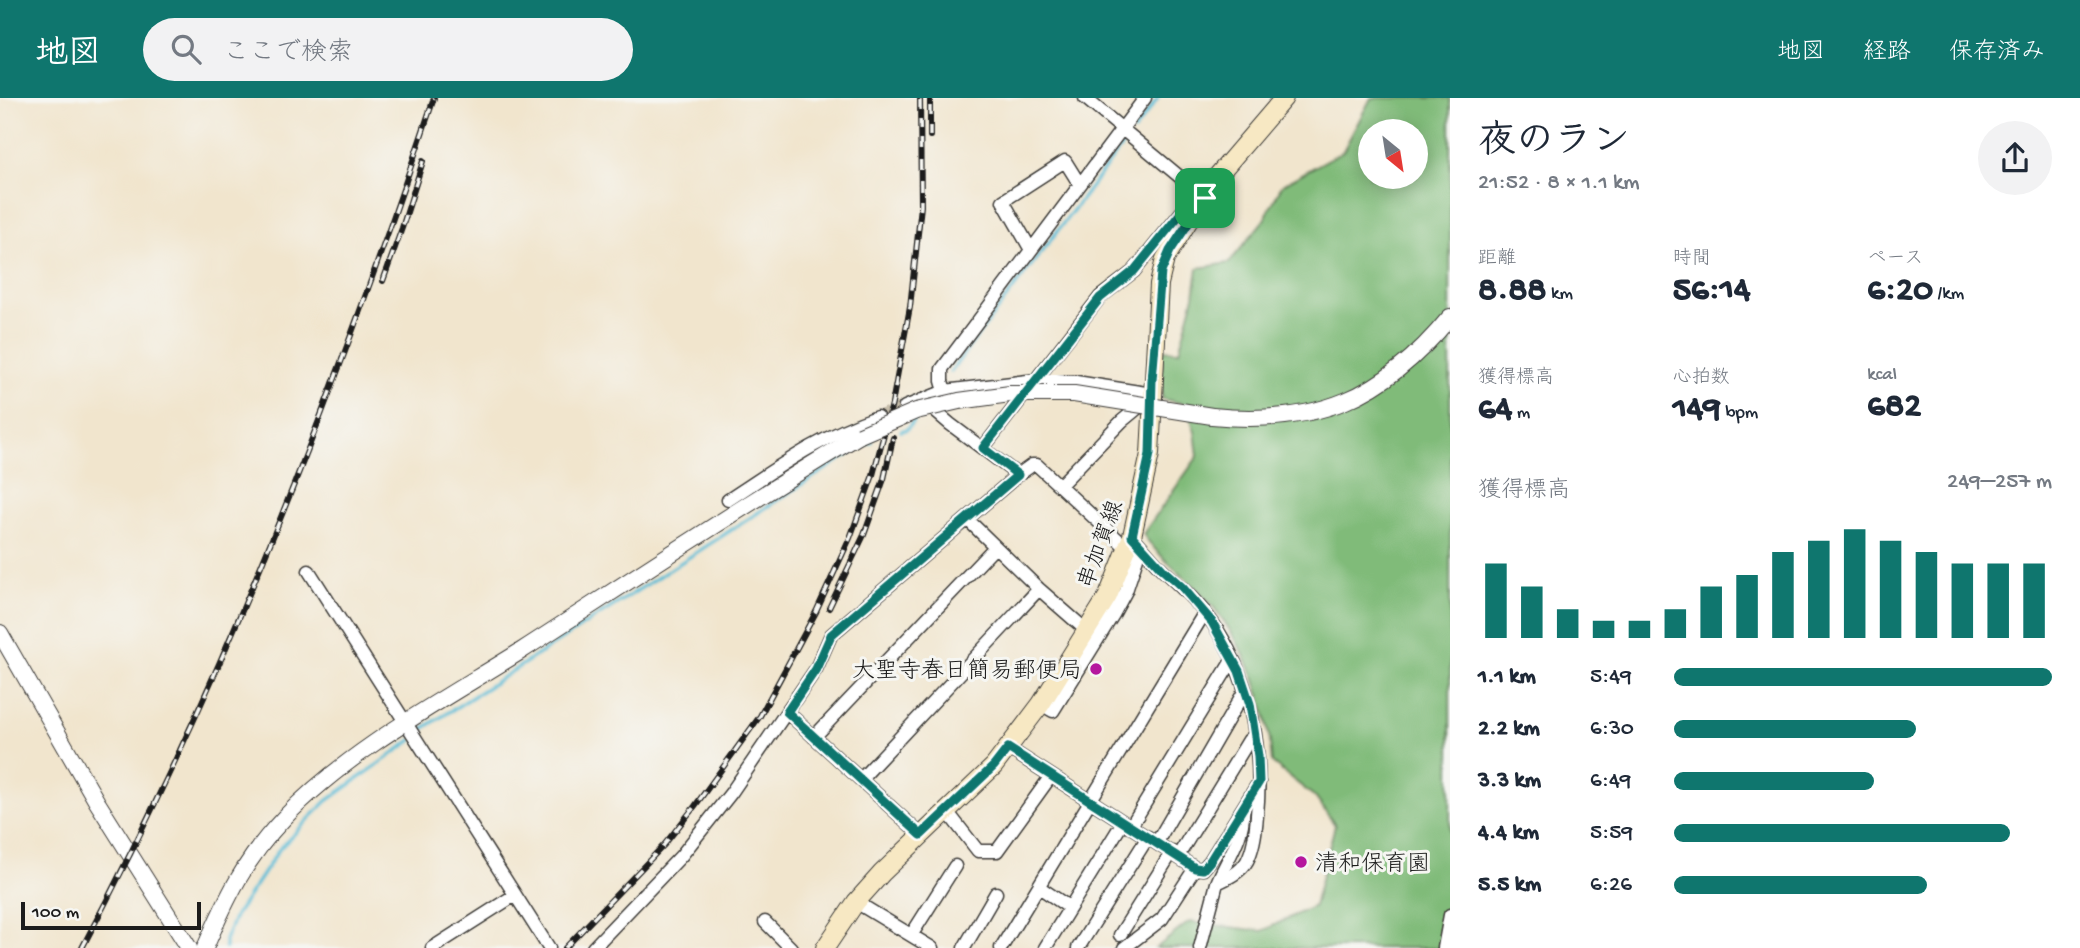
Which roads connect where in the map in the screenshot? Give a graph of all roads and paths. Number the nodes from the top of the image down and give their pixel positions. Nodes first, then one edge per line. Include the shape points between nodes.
1 (1085, 98) edge
2 (1145, 98) edge
3 (1284, 98) edge
4 (1122, 129) junction
5 (1080, 185) junction
6 (1203, 196) junction
7 (1031, 250) junction
8 (1450, 317) edge
9 (1036, 380) junction
10 (945, 391) junction
11 (1152, 395) junction
12 (922, 400) junction
13 (905, 407) tunnel mouth
14 (877, 417) tunnel mouth
15 (983, 448) junction
16 (1018, 475) junction
17 (1060, 484) junction
18 (728, 500) dead end
19 (967, 519) junction
20 (1133, 543) junction
21 (995, 547) junction
22 (309, 571) dead end
23 (1039, 589) junction
24 (1205, 612) junction
25 (1086, 630) junction
26 (0, 633) edge
27 (1233, 659) junction
28 (1245, 690) junction
29 (1041, 704) junction
30 (787, 712) junction
31 (406, 724) junction
32 (1255, 735) junction
33 (814, 737) junction
34 (1008, 748) junction
35 (1051, 776) junction
36 (861, 779) junction
37 (1259, 782) junction
38 (1092, 801) junction
39 (1243, 806) junction
40 (946, 810) junction
41 (1127, 824) junction
42 (921, 835) junction
43 (1153, 839) junction
44 (1175, 854) junction
45 (955, 866) dead end
46 (1195, 868) junction
47 (1217, 883) junction
48 (1039, 887) junction
49 (996, 893) dead end
50 (515, 895) junction
51 (856, 902) junction
52 (1070, 908) junction
53 (1450, 915) edge
54 (765, 922) dead end
55 (913, 935) junction
56 (1120, 935) dead end
57 (189, 948) edge
58 (205, 948) edge
59 (432, 948) edge
60 (549, 948) edge
61 (593, 948) edge
62 (791, 948) edge
63 (825, 948) edge
64 (907, 948) edge
65 (932, 948) edge
66 (964, 948) edge
67 (1001, 948) edge
68 (1045, 948) edge
69 (1078, 948) edge
70 (1124, 948) edge
71 (1200, 948) edge
72 (1444, 948) edge

1 - 4 street
2 - 4 street
3 - 6 main road, 串加賀線 via 1228,160
4 - 5 street
4 - 6 street
5 - 7 street
5 - 7 street via 1065,161 1003,201
6 - 9 street via 1194,197 1134,271 1100,298
6 - 11 main road, 串加賀線 via 1161,272
7 - 10 street via 942,369
8 - 31 street, bridge via 1405,366 1383,382 1338,405 1299,415 1212,416 1074,394 1010,394 916,411 860,435 786,479
9 - 10 street
9 - 11 street
9 - 15 street
10 - 12 street
11 - 17 street
11 - 20 main road, 串加賀線 via 1150,454
12 - 13 street
12 - 15 street
14 - 18 street via 827,436
15 - 16 street
16 - 17 street via 1037,465
16 - 19 street
17 - 20 street
19 - 21 street
19 - 30 street via 831,635 816,669
20 - 24 street
20 - 25 main road, 串加賀線
20 - 29 street via 1126,591 1114,613 1053,710
21 - 23 street
21 - 33 street
22 - 31 street
23 - 25 street
23 - 36 street
24 - 27 street
24 - 38 street
25 - 29 main road, 串加賀線
26 - 57 street via 97,802
27 - 28 street
27 - 41 street
28 - 32 street
28 - 43 street
29 - 34 main road, 串加賀線
30 - 33 street
30 - 61 street via 681,856
31 - 50 street
31 - 58 street via 339,770 285,817 241,871
32 - 37 street
32 - 44 street
33 - 36 street
34 - 35 street
34 - 40 main road, 串加賀線
35 - 38 street
35 - 40 street via 997,851 978,851
36 - 42 street
37 - 39 street
37 - 47 street via 1256,828 1246,864
38 - 41 street
38 - 48 street
39 - 46 street via 1210,861 1203,869
39 - 47 street via 1238,838
40 - 42 main road, 串加賀線
41 - 43 street
41 - 52 street
42 - 51 main road, 串加賀線
43 - 44 street
43 - 69 street
44 - 46 street
44 - 56 street
45 - 55 street
46 - 70 street via 1163,919
47 - 71 street
48 - 52 street
48 - 67 street
49 - 66 street
50 - 59 street
50 - 60 street
51 - 55 street
51 - 63 main road, 串加賀線
52 - 68 street
53 - 72 street
54 - 62 street
55 - 64 street
55 - 65 street

